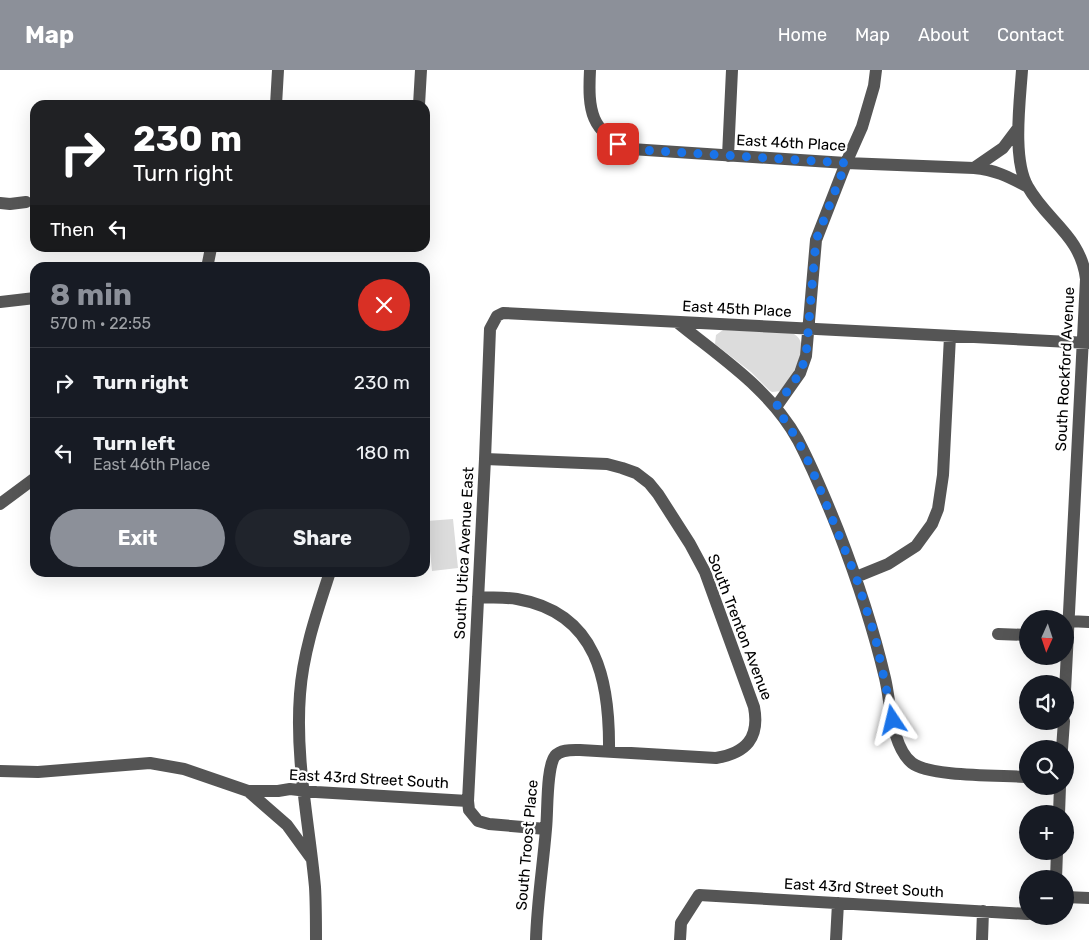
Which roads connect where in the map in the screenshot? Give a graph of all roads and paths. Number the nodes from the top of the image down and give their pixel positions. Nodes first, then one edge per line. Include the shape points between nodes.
1 (278, 70) edge
2 (421, 70) edge
3 (590, 70) edge
4 (732, 70) edge
5 (876, 70) edge
6 (1022, 70) edge
7 (276, 100) edge
8 (419, 100) edge
9 (1018, 128) junction
10 (728, 156) junction
11 (846, 163) junction
12 (974, 168) junction
13 (1026, 186) junction
14 (26, 202) dead end
15 (0, 203) edge
16 (1085, 252) edge
17 (30, 299) edge
18 (0, 302) edge
19 (503, 313) joint
20 (678, 322) junction
21 (809, 329) junction
22 (950, 336) junction
23 (1086, 343) edge
24 (776, 407) junction
25 (485, 459) junction
26 (30, 482) edge
27 (1076, 482) junction
28 (1089, 482) edge
29 (0, 504) edge
30 (328, 577) edge
31 (856, 577) junction
32 (478, 597) junction
33 (1069, 610) edge
34 (1074, 621) edge
35 (1089, 622) edge
36 (998, 634) dead end
37 (1019, 634) edge
38 (609, 752) junction
39 (0, 771) edge
40 (1019, 777) edge
41 (303, 790) junction
42 (248, 791) junction
43 (468, 800) junction
44 (546, 829) junction
45 (311, 858) junction
46 (1074, 897) edge
47 (1089, 898) edge
48 (838, 904) junction
49 (983, 911) junction
50 (1019, 913) edge
51 (316, 940) edge
52 (536, 940) edge
53 (680, 940) edge
54 (836, 940) edge
55 (982, 940) edge

1 - 7 street
2 - 8 street
3 - 10 street, East 46th Place via 592,113 608,138 631,149
4 - 10 street
5 - 11 street via 862,126
6 - 9 street, South Rockford Avenue
9 - 12 street via 1003,148
9 - 13 street, South Rockford Avenue via 1018,150
10 - 11 street, East 46th Place
11 - 12 street, East 46th Place
11 - 21 street via 816,240
12 - 13 street, East 46th Place via 1003,174
13 - 16 street, South Rockford Avenue
14 - 15 street
16 - 23 street, South Rockford Avenue
17 - 18 street
19 - 20 street, East 45th Place
19 - 25 street, South Utica Avenue East via 490,329
20 - 21 street, East 45th Place
20 - 24 street via 753,383
21 - 22 street, East 45th Place
21 - 24 street via 800,373
22 - 23 street, East 45th Place
22 - 31 street via 943,475 938,509 932,524 916,546 888,564
23 - 27 street, South Rockford Avenue
24 - 31 street via 811,467
25 - 32 street, South Utica Avenue East
25 - 38 street, South Trenton Avenue via 606,464 636,473 658,494 705,572 754,707 756,717 749,743 742,749 716,758
26 - 29 street
27 - 28 street
27 - 33 street, South Rockford Avenue
30 - 41 street via 303,665 298,729
31 - 40 street via 875,636 900,747 912,763 944,773
32 - 38 street via 516,599 541,605 560,614 584,638 594,655 607,697
32 - 43 street, South Utica Avenue East
34 - 35 street
36 - 37 street
38 - 44 street, South Troost Place via 569,750 556,755 550,771
39 - 42 street, East 43rd Street South via 38,772 150,764 184,769
41 - 42 street, East 43rd Street South
41 - 43 street, East 43rd Street South
41 - 45 street
42 - 45 street via 287,825
43 - 44 street, East 43rd Street South via 469,810 478,821
44 - 52 street, South Troost Place
45 - 51 street
46 - 47 street
48 - 49 street, East 43rd Street South
48 - 53 street, East 43rd Street South via 699,895 681,923
48 - 54 street
49 - 50 street, East 43rd Street South
49 - 55 street

